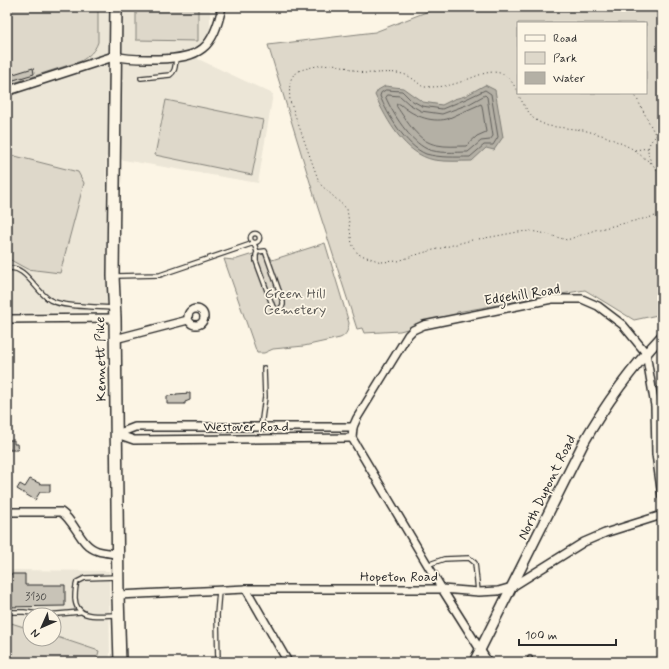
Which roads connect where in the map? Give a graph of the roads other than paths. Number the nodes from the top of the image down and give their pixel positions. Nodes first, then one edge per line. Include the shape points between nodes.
1 (116, 7) edge
2 (222, 7) edge
3 (115, 56) junction
4 (176, 58) junction
5 (141, 78) dead end
6 (7, 91) edge
7 (257, 252) junction
8 (7, 269) edge
9 (112, 276) junction
10 (114, 313) junction
11 (7, 319) edge
12 (188, 320) dead end
13 (662, 336) edge
14 (115, 339) junction
15 (646, 353) junction
16 (264, 368) dead end
17 (261, 426) junction
18 (353, 427) junction
19 (116, 434) junction
20 (352, 438) junction
21 (662, 496) edge
22 (7, 512) edge
23 (662, 515) edge
24 (117, 554) junction
25 (427, 566) junction
26 (118, 577) junction
27 (512, 587) junction
28 (246, 589) junction
29 (442, 589) junction
30 (219, 591) junction
31 (479, 592) junction
32 (118, 595) junction
33 (7, 612) edge
34 (22, 612) edge
35 (80, 612) junction
36 (62, 614) edge
37 (118, 615) junction
38 (481, 650) junction
39 (120, 662) edge
40 (218, 662) edge
41 (288, 662) edge
42 (474, 662) edge
43 (488, 662) edge

1 - 3 main road, Kennett Pike
2 - 4 street via 214,36 210,41 193,54
3 - 4 street via 128,60
3 - 6 street
3 - 9 main road, Kennett Pike
4 - 5 lane via 175,69 170,75
7 - 7 lane via 256,261 272,307 280,309 283,302 265,252
7 - 9 lane via 254,243 160,274
8 - 10 lane via 16,268 24,273 42,294 51,300
9 - 10 main road, Kennett Pike
10 - 11 street
10 - 14 main road, Kennett Pike
12 - 14 street
13 - 15 main road, North Dupont Road
14 - 19 main road, Kennett Pike
15 - 18 street, Edgehill Road via 623,325 598,306 582,299 552,299 424,325 407,336
15 - 21 street via 654,406 656,454
15 - 27 main road, North Dupont Road via 615,392 587,436
16 - 17 lane via 265,397
17 - 18 street, Westover Road
17 - 19 street, Westover Road via 135,427
18 - 20 street, Edgehill Road
19 - 20 street, Westover Road via 134,440
19 - 24 main road, Kennett Pike
20 - 25 street
22 - 24 street via 61,512 68,517 90,548
23 - 27 street, Hopeton Road via 605,532
24 - 26 main road, Kennett Pike
25 - 29 street
25 - 31 lane via 444,558 469,558 475,563
26 - 32 main road, Kennett Pike
26 - 35 lane via 85,578 77,582 75,604
27 - 31 street, Hopeton Road
27 - 38 main road, North Dupont Road
28 - 29 street, Hopeton Road
28 - 30 street, Hopeton Road
28 - 41 street
29 - 31 street, Hopeton Road
29 - 38 street
30 - 32 street, Hopeton Road
30 - 40 lane
32 - 37 main road, Kennett Pike
33 - 34 lane
35 - 36 lane
35 - 37 lane via 88,615
37 - 39 main road, Kennett Pike
38 - 42 main road, North Dupont Road
38 - 43 street

